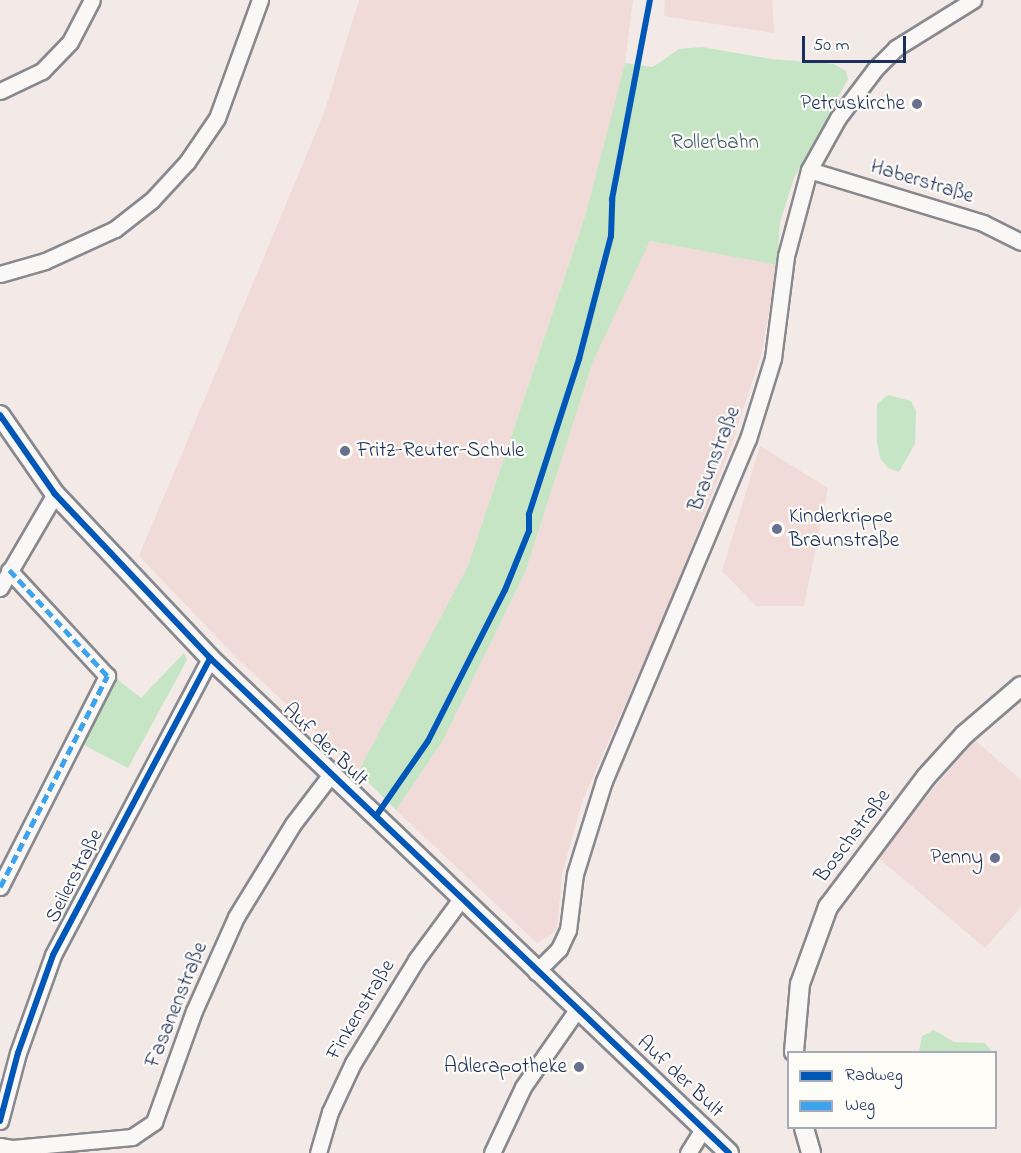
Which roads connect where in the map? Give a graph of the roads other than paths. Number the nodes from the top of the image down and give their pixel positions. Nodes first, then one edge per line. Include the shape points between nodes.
1 (92, 0) edge
2 (260, 0) edge
3 (973, 0) edge
4 (0, 91) edge
5 (809, 170) junction
6 (1021, 242) edge
7 (0, 274) edge
8 (0, 415) edge
9 (55, 494) junction
10 (9, 570) junction
11 (0, 588) edge
12 (210, 658) junction
13 (1021, 686) edge
14 (332, 773) junction
15 (0, 887) edge
16 (461, 899) junction
17 (536, 972) junction
18 (576, 1011) junction
19 (794, 1051) edge
20 (0, 1121) edge
21 (702, 1129) junction
22 (804, 1129) edge
23 (0, 1146) edge
24 (318, 1153) edge
25 (492, 1153) edge
26 (688, 1153) edge
27 (729, 1153) edge
28 (811, 1153) edge

1 - 4 street via 69,42 42,71
2 - 7 street via 217,118 187,162 152,200 115,229 45,261
3 - 5 street, Braunstraße via 896,48 876,68 838,118
5 - 6 street, Haberstraße via 983,223
5 - 17 street, Braunstraße via 786,256 773,358 748,440 604,781 575,874 568,930 559,949
8 - 9 street, Auf der Bult
9 - 10 street
9 - 12 street, Auf der Bult
10 - 11 street
10 - 15 street via 107,676
12 - 14 street, Auf der Bult
12 - 20 street, Seilerstraße via 53,955 18,1053
13 - 19 street, Boschstraße via 964,735 926,777 828,907 800,984
14 - 16 street, Auf der Bult
14 - 23 street, Fasanenstraße via 293,824 236,917 194,1011 154,1122 132,1137
16 - 17 street, Auf der Bult
16 - 24 street, Finkenstraße via 416,960 357,1055 330,1112
17 - 18 street, Auf der Bult
18 - 21 street, Auf der Bult
18 - 25 street via 523,1087
21 - 26 street
21 - 27 street, Auf der Bult
22 - 28 street

